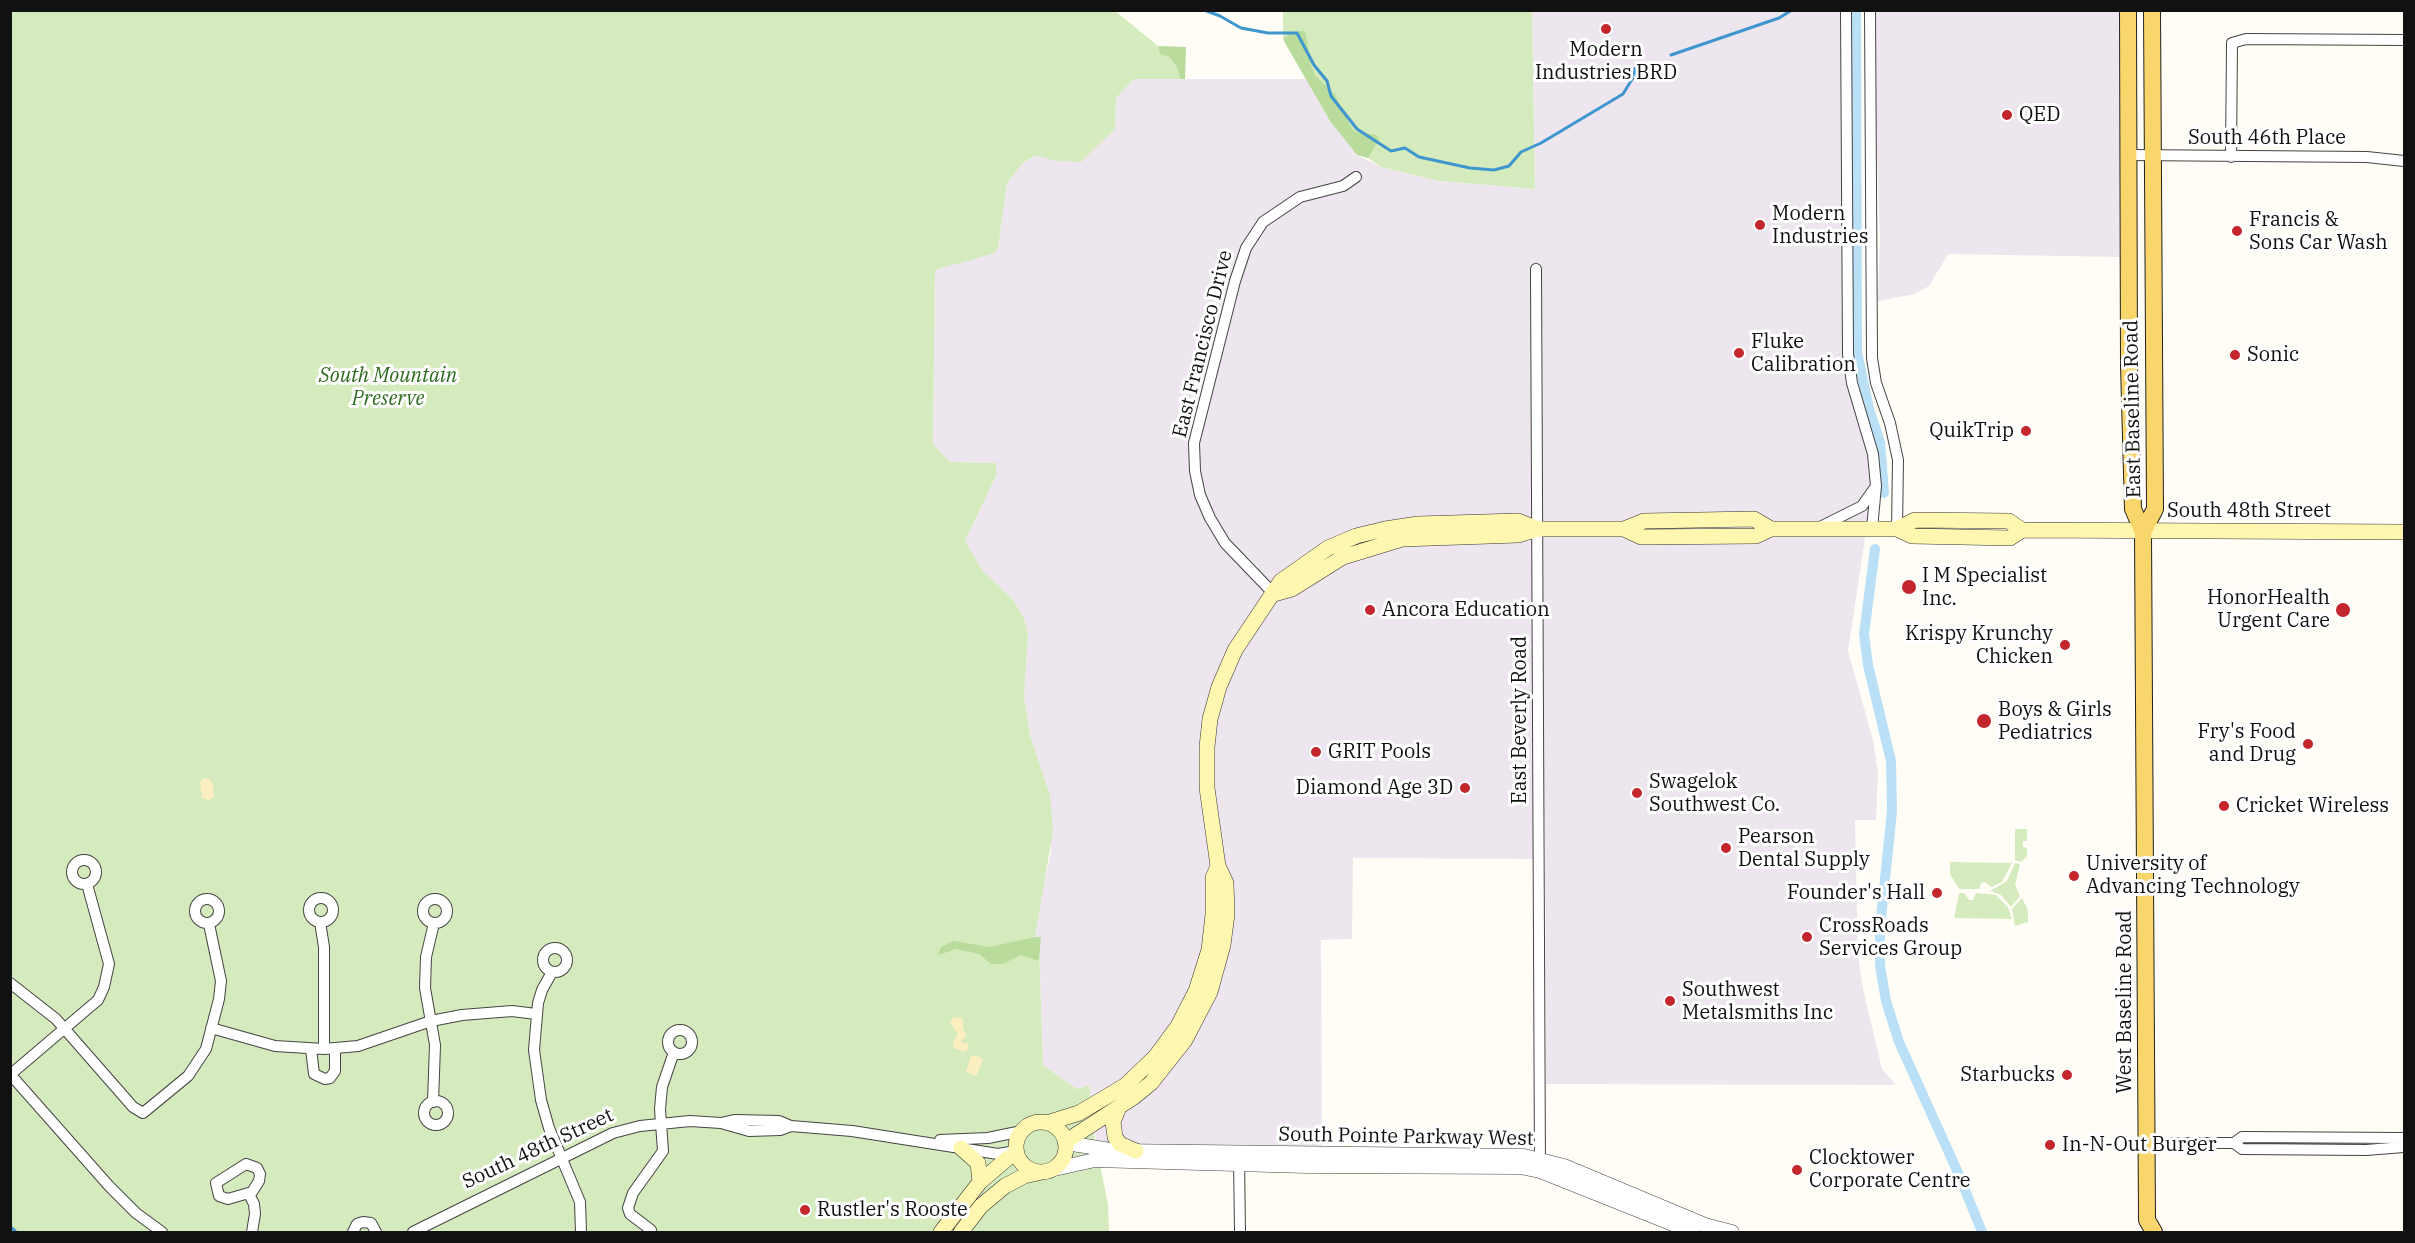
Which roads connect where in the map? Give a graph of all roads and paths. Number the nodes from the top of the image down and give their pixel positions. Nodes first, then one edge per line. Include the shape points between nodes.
1 (1846, 10) edge
2 (1870, 10) edge
3 (2128, 10) edge
4 (2152, 10) edge
5 (2404, 40) edge
6 (2130, 155) junction
7 (2151, 155) junction
8 (2232, 157) junction
9 (2404, 160) edge
10 (1356, 177) dead end
11 (1536, 269) dead end
12 (1876, 486) junction
13 (1538, 528) junction
14 (1816, 528) junction
15 (1872, 528) junction
16 (1896, 528) junction
17 (2143, 532) junction
18 (2404, 532) edge
19 (1274, 594) junction
20 (1218, 866) junction
21 (87, 884) dead end
22 (320, 922) dead end
23 (434, 923) dead end
24 (209, 924) dead end
25 (552, 972) dead end
26 (10, 983) edge
27 (536, 1014) junction
28 (431, 1021) junction
29 (211, 1028) junction
30 (64, 1029) junction
31 (311, 1049) junction
32 (329, 1049) junction
33 (674, 1052) dead end
34 (11, 1074) edge
35 (433, 1102) dead end
36 (1119, 1107) junction
37 (661, 1123) junction
38 (1047, 1123) junction
39 (1022, 1131) junction
40 (2298, 1137) junction
41 (2358, 1137) junction
42 (2404, 1138) edge
43 (917, 1140) junction
44 (1066, 1142) junction
45 (2147, 1143) junction
46 (2234, 1143) junction
47 (2404, 1147) edge
48 (961, 1148) junction
49 (2320, 1149) junction
50 (1136, 1151) junction
51 (1017, 1153) junction
52 (562, 1157) junction
53 (1239, 1159) junction
54 (1540, 1165) junction
55 (1048, 1170) junction
56 (980, 1182) junction
57 (249, 1194) dead end
58 (2146, 1228) edge
59 (651, 1230) dead end
60 (162, 1233) edge
61 (252, 1233) edge
62 (353, 1233) edge
63 (376, 1233) edge
64 (413, 1233) edge
65 (581, 1233) edge
66 (941, 1233) edge
67 (961, 1233) edge
68 (1240, 1233) edge
69 (1693, 1233) edge
70 (1732, 1233) edge

1 - 12 street via 1848,354 1852,383 1873,454
2 - 16 street via 1872,358 1898,460
3 - 6 main road, East Baseline Road
4 - 7 main road, East Baseline Road
5 - 8 street via 2246,39 2232,43
6 - 7 street, South 46th Place
6 - 17 main road, East Baseline Road via 2133,509
7 - 8 street, South 46th Place
7 - 17 main road, East Baseline Road via 2155,509
8 - 9 street, South 46th Place
10 - 19 street, East Francisco Drive via 1343,186 1300,197 1263,222 1246,248 1194,443 1194,471 1210,518 1225,543
11 - 13 street, East Beverly Road
12 - 14 street via 1862,506
12 - 15 street
13 - 14 main road, South 48th Street via 1624,528 1644,521 1754,519 1771,528
13 - 19 main road, South 48th Street via 1518,521 1385,528 1356,536 1314,557 1281,581
13 - 54 street, East Beverly Road
14 - 15 main road, South 48th Street
15 - 16 main road, South 48th Street
16 - 17 main road, South 48th Street via 1915,520 2008,521 2022,530
17 - 18 main road, South 48th Street
17 - 45 main road, West Baseline Road
19 - 20 main road, South 48th Street via 1235,650 1211,712 1207,788
20 - 36 main road, South 48th Street via 1226,883 1227,914 1210,992 1194,1025 1163,1069
20 - 38 main road, South 48th Street via 1213,878 1209,950 1196,991 1173,1034 1126,1085 1079,1113
21 - 30 street via 108,975 98,1000
22 - 32 street
23 - 28 street via 426,957 425,988
24 - 29 street via 221,981
25 - 27 street
26 - 30 street via 35,1000
27 - 28 street via 487,1011
27 - 52 street via 534,1050 540,1091 549,1128
28 - 32 street via 358,1046
28 - 35 street via 435,1045
29 - 30 street via 198,1065 142,1113
29 - 31 street via 275,1046
30 - 34 street
31 - 32 street
31 - 32 street via 314,1074 325,1079 335,1071
33 - 37 street via 662,1087
34 - 60 street via 109,1186
36 - 44 main road, South 48th Street
36 - 50 main road via 1113,1122 1115,1137 1120,1144
37 - 43 street, South 48th Street via 749,1119
37 - 52 street, South 48th Street via 612,1134
37 - 59 street via 663,1151 633,1193 628,1208
38 - 39 main road via 1034,1124
38 - 44 main road via 1059,1130
39 - 43 street, South 48th Street via 988,1138
39 - 51 main road
40 - 41 street
40 - 46 street via 2242,1137
40 - 49 street
41 - 42 street
41 - 49 street via 2351,1143
43 - 48 street, South 48th Street
44 - 50 street, South Pointe Parkway West via 1108,1151
44 - 55 main road via 1062,1160
45 - 46 street
45 - 58 main road, West Baseline Road
46 - 49 street via 2242,1149
47 - 49 street
48 - 51 street, South 48th Street
48 - 56 main road via 978,1163
50 - 53 street, South Pointe Parkway West
51 - 55 main road via 1026,1167
51 - 56 main road
52 - 64 street, South 48th Street
52 - 65 street via 580,1202
53 - 54 street, South Pointe Parkway West
53 - 55 street, South Pointe Parkway West via 1095,1160
53 - 68 street
54 - 69 street, South Pointe Parkway West
54 - 70 street, South Pointe Parkway West
55 - 67 main road via 1005,1186 981,1206
56 - 66 main road
57 - 61 street via 255,1214
62 - 63 street via 357,1224 363,1222 371,1223

